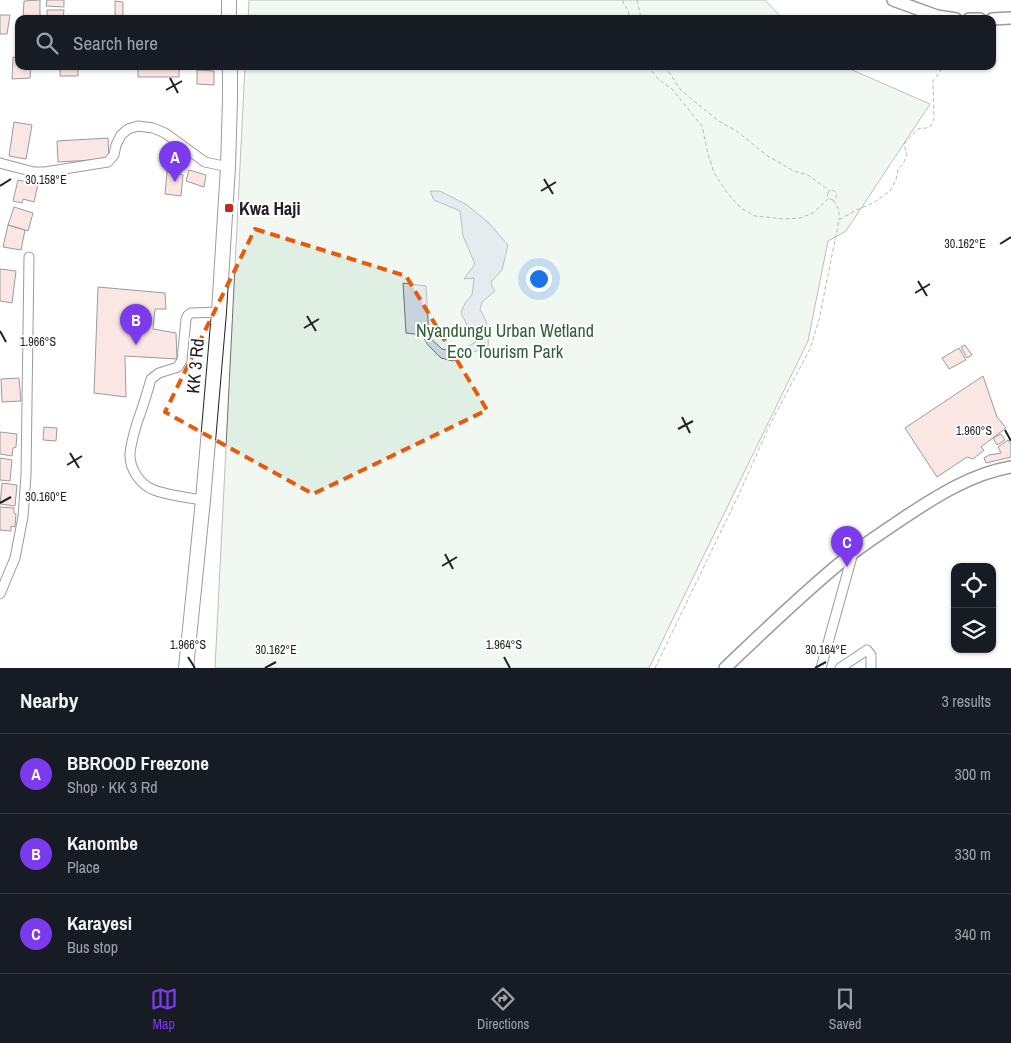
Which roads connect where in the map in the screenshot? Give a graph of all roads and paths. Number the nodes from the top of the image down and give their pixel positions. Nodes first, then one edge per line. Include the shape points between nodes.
1 (229, 0) edge
2 (623, 0) edge
3 (636, 0) edge
4 (893, 0) edge
5 (229, 15) edge
6 (629, 15) edge
7 (640, 15) edge
8 (934, 15) edge
9 (1011, 18) edge
10 (996, 19) edge
11 (230, 70) edge
12 (651, 70) edge
13 (668, 70) edge
14 (941, 70) edge
15 (0, 163) edge
16 (228, 167) junction
17 (830, 191) junction
18 (829, 198) junction
19 (833, 200) junction
20 (839, 220) junction
21 (29, 257) dead end
22 (219, 312) junction
23 (1011, 467) edge
24 (203, 500) junction
25 (853, 553) junction
26 (0, 594) edge
27 (186, 668) edge
28 (655, 668) edge
29 (725, 668) edge
30 (820, 668) edge
31 (840, 668) edge
32 (871, 668) edge

1 - 5 highway
2 - 6 path
3 - 7 path
4 - 8 main road
9 - 10 main road
11 - 16 highway, KK 3 Rd
12 - 18 path via 658,80 672,89 702,126 714,173 741,208 755,216 800,218 813,213
13 - 17 path via 680,89 719,121 766,155 808,175
14 - 20 path via 933,81 934,118 931,126 918,129 904,144 907,155 898,168 890,191
15 - 16 street via 46,172 108,162 121,135 138,126 165,133 204,162
16 - 22 highway, KK 3 Rd
17 - 18 path
17 - 19 path via 836,194
18 - 19 path
19 - 20 path via 839,210
20 - 28 path via 820,320 810,349 770,424
21 - 26 street via 24,508 14,558
22 - 24 highway, KK 3 Rd
22 - 24 street via 188,315 182,360 175,369 151,379 130,453 136,474 146,486 155,491
23 - 25 main road via 980,475 936,496
24 - 27 highway, KK 3 Rd
25 - 29 main road via 800,597
25 - 30 street
31 - 32 street via 867,650 871,655

